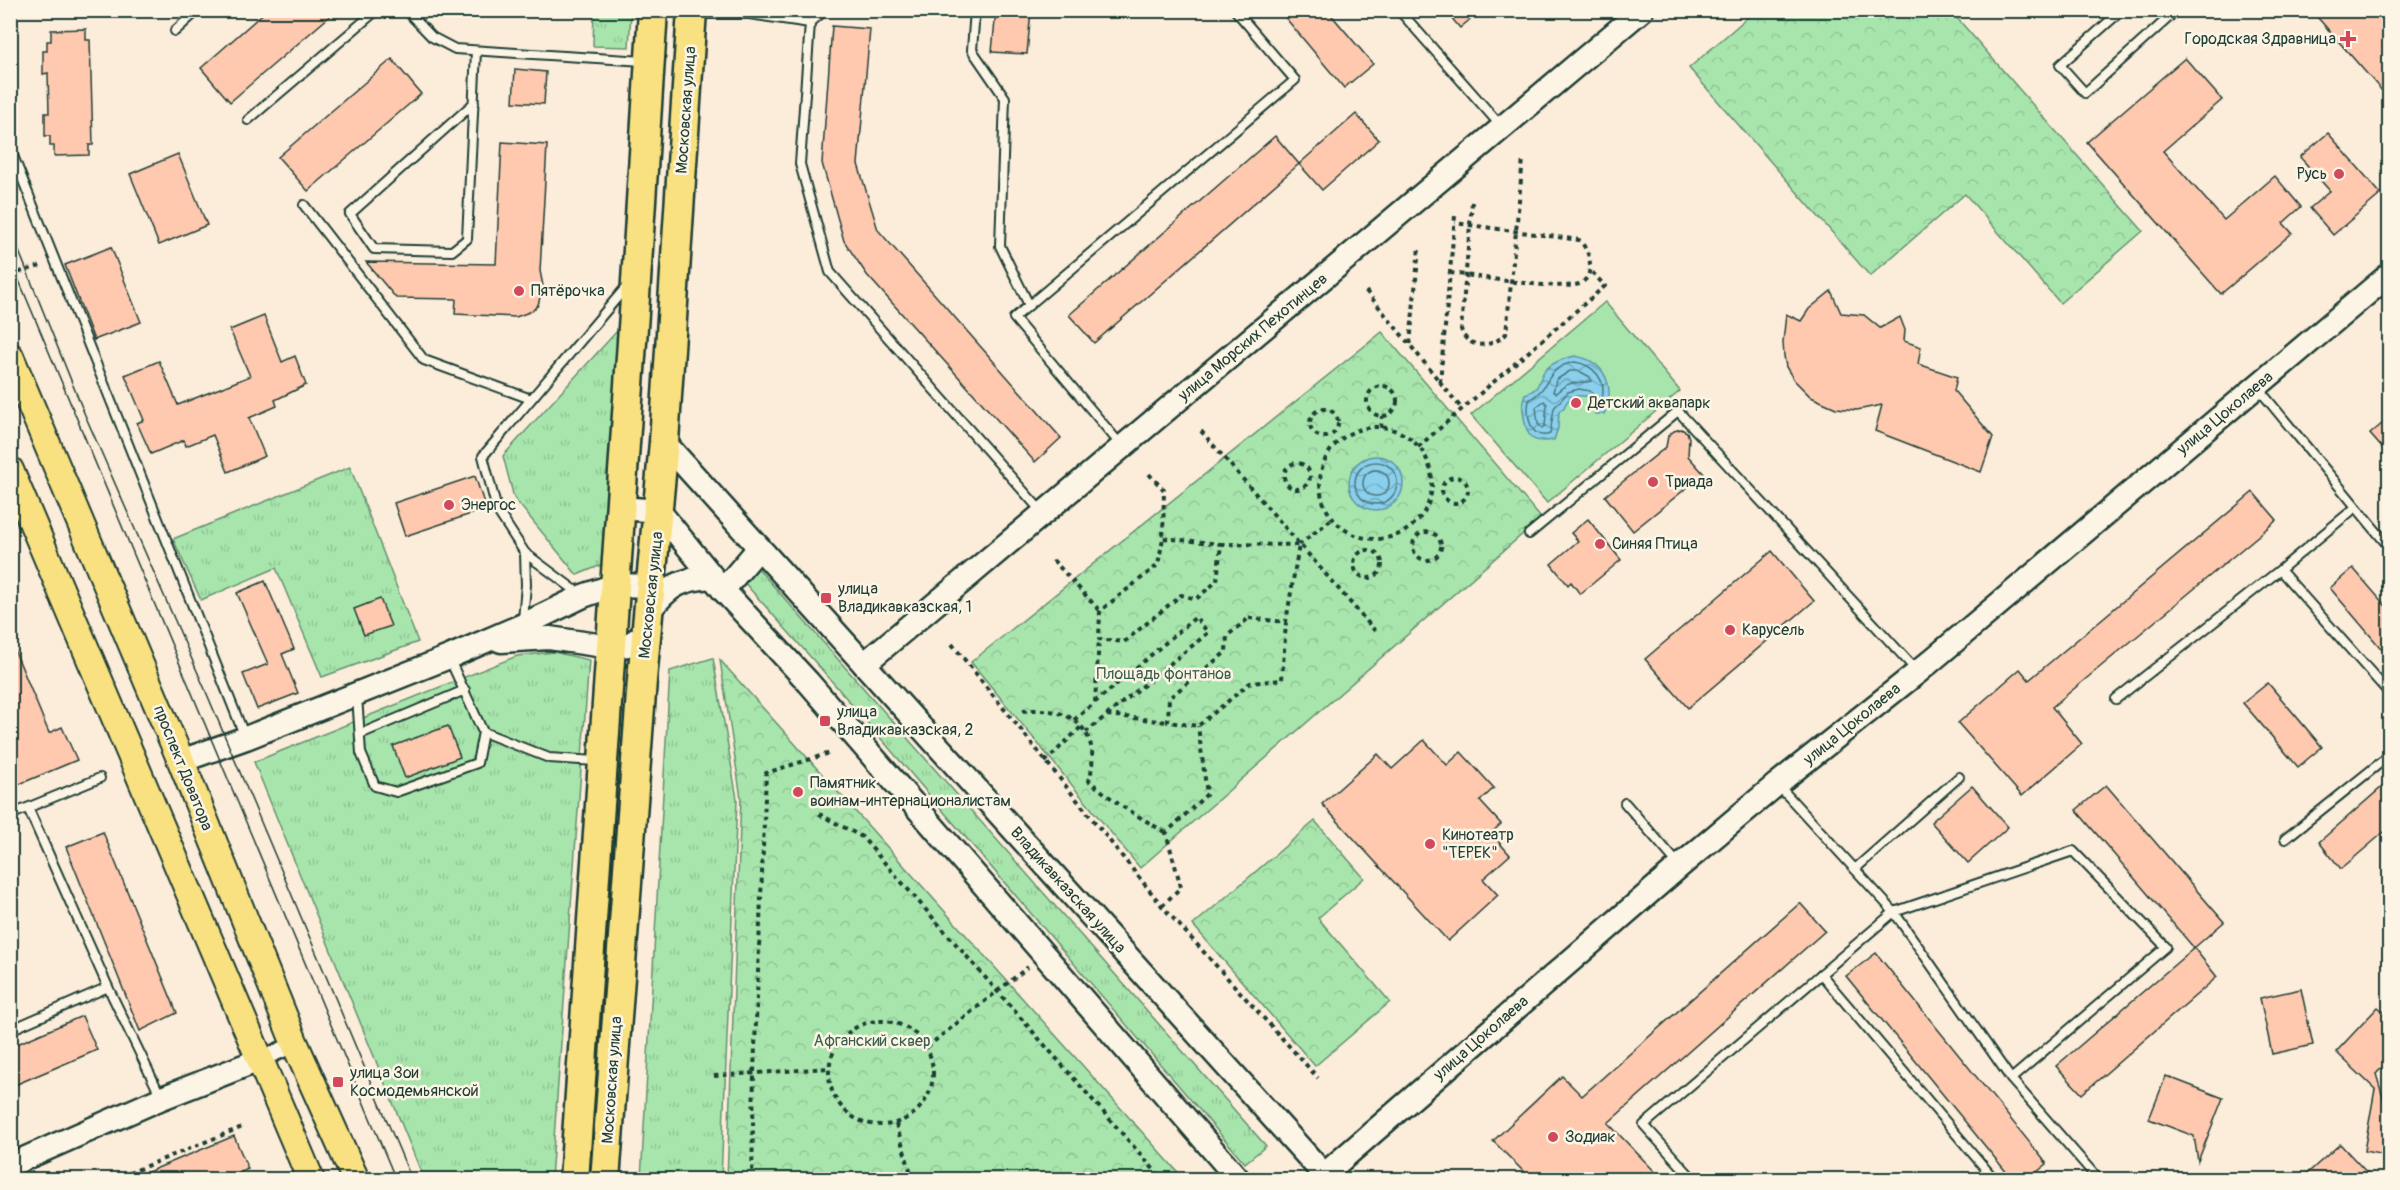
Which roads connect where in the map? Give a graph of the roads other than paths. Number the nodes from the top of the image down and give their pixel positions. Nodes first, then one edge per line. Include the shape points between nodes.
1 (198, 10) edge
2 (377, 10) edge
3 (406, 10) edge
4 (652, 10) edge
5 (825, 10) edge
6 (975, 10) edge
7 (1235, 10) edge
8 (1399, 10) edge
9 (1642, 10) edge
10 (2122, 10) edge
11 (2177, 10) edge
12 (692, 12) edge
13 (810, 23) junction
14 (175, 31) dead end
15 (476, 51) junction
16 (648, 61) junction
17 (474, 103) junction
18 (248, 120) dead end
19 (1502, 127) junction
20 (10, 148) edge
21 (304, 205) dead end
22 (2390, 274) edge
23 (636, 276) junction
24 (1029, 305) junction
25 (10, 356) edge
26 (2257, 387) junction
27 (531, 399) junction
28 (664, 442) junction
29 (1123, 447) junction
30 (10, 470) edge
31 (2356, 507) junction
32 (620, 508) junction
33 (659, 511) junction
34 (1043, 513) junction
35 (1529, 534) dead end
36 (759, 548) junction
37 (2390, 548) edge
38 (525, 553) junction
39 (2280, 570) junction
40 (718, 584) junction
41 (615, 585) junction
42 (583, 596) junction
43 (649, 610) junction
44 (523, 626) junction
45 (484, 641) junction
46 (611, 647) junction
47 (449, 657) junction
48 (864, 664) junction
49 (1917, 672) junction
50 (465, 690) junction
51 (357, 692) junction
52 (2390, 694) edge
53 (2116, 699) dead end
54 (483, 732) junction
55 (360, 734) junction
56 (246, 738) junction
57 (2390, 754) edge
58 (181, 761) junction
59 (604, 762) junction
60 (1959, 777) dead end
61 (100, 778) dead end
62 (1776, 784) junction
63 (1625, 803) dead end
64 (28, 808) junction
65 (10, 815) edge
66 (2285, 839) dead end
67 (1680, 866) junction
68 (1855, 869) junction
69 (1894, 912) junction
70 (1821, 974) junction
71 (108, 987) junction
72 (10, 1030) edge
73 (295, 1044) junction
74 (259, 1060) junction
75 (2011, 1079) junction
76 (162, 1098) junction
77 (10, 1165) edge
78 (306, 1176) edge
79 (1324, 1178) edge
80 (356, 1179) edge
81 (574, 1179) edge
82 (605, 1179) edge
83 (1239, 1179) edge
84 (1695, 1179) edge
85 (1995, 1179) edge
86 (2098, 1179) edge

1 - 14 lane
2 - 18 lane
3 - 15 lane via 432,37 455,49
4 - 16 highway, Московская улица
5 - 13 lane
6 - 24 lane via 972,50 1005,98 1000,246
7 - 24 lane via 1295,80
8 - 19 lane
9 - 19 street, улица Морских Пехотинцев
10 - 11 lane via 2060,65 2085,93
12 - 13 lane via 749,14
12 - 28 highway, Московская улица
13 - 34 lane via 800,164 830,272
15 - 16 lane
15 - 17 lane
16 - 23 highway, Московская улица
17 - 17 lane via 467,239 452,251 374,249 350,214
19 - 29 street, улица Морских Пехотинцев
20 - 56 lane
21 - 27 lane via 424,360
22 - 26 street, улица Цоколаева
23 - 27 lane
23 - 32 highway, Московская улица
24 - 29 lane via 1014,318
25 - 58 main road, проспект Доватора
26 - 31 lane
26 - 49 street, улица Цоколаева
27 - 38 lane via 483,456 496,510
28 - 33 highway, Московская улица
28 - 36 street, Владикавказская улица
29 - 34 street, улица Морских Пехотинцев
30 - 74 main road
31 - 37 lane
31 - 39 lane
32 - 33 street
32 - 41 highway, Московская улица
33 - 40 street
33 - 43 highway, Московская улица
34 - 48 street, улица Морских Пехотинцев
35 - 49 lane via 1678,411
36 - 40 street
36 - 48 street, Владикавказская улица
38 - 42 lane
38 - 44 lane
39 - 52 lane
39 - 53 lane
40 - 43 street via 693,578 672,586
40 - 83 street via 809,683
41 - 42 street
41 - 43 street
41 - 46 highway, Московская улица
42 - 44 street
43 - 46 street via 628,645
43 - 82 highway, Московская улица
44 - 45 street
45 - 46 street via 549,638
45 - 47 street
46 - 59 highway, Московская улица
47 - 50 lane
47 - 51 street
48 - 79 street, Владикавказская улица
49 - 62 street, улица Цоколаева
50 - 54 lane
50 - 55 lane
51 - 55 lane
51 - 56 street
54 - 55 lane via 477,763 396,792 375,786 361,753
54 - 59 lane via 549,758
56 - 58 street
57 - 66 lane
58 - 73 main road, проспект Доватора
59 - 81 highway, Московская улица
60 - 68 lane
61 - 64 lane
62 - 67 street, улица Цоколаева
62 - 68 lane
63 - 67 lane
64 - 65 lane
64 - 71 lane
67 - 79 street, улица Цоколаева
68 - 69 lane
69 - 70 lane
69 - 75 lane
69 - 75 lane via 2073,851 2166,947
70 - 84 lane via 1644,1125
70 - 85 lane
71 - 72 lane
71 - 76 lane
73 - 74 street
73 - 80 main road, проспект Доватора
74 - 76 street
74 - 78 main road
75 - 86 lane
76 - 77 street

